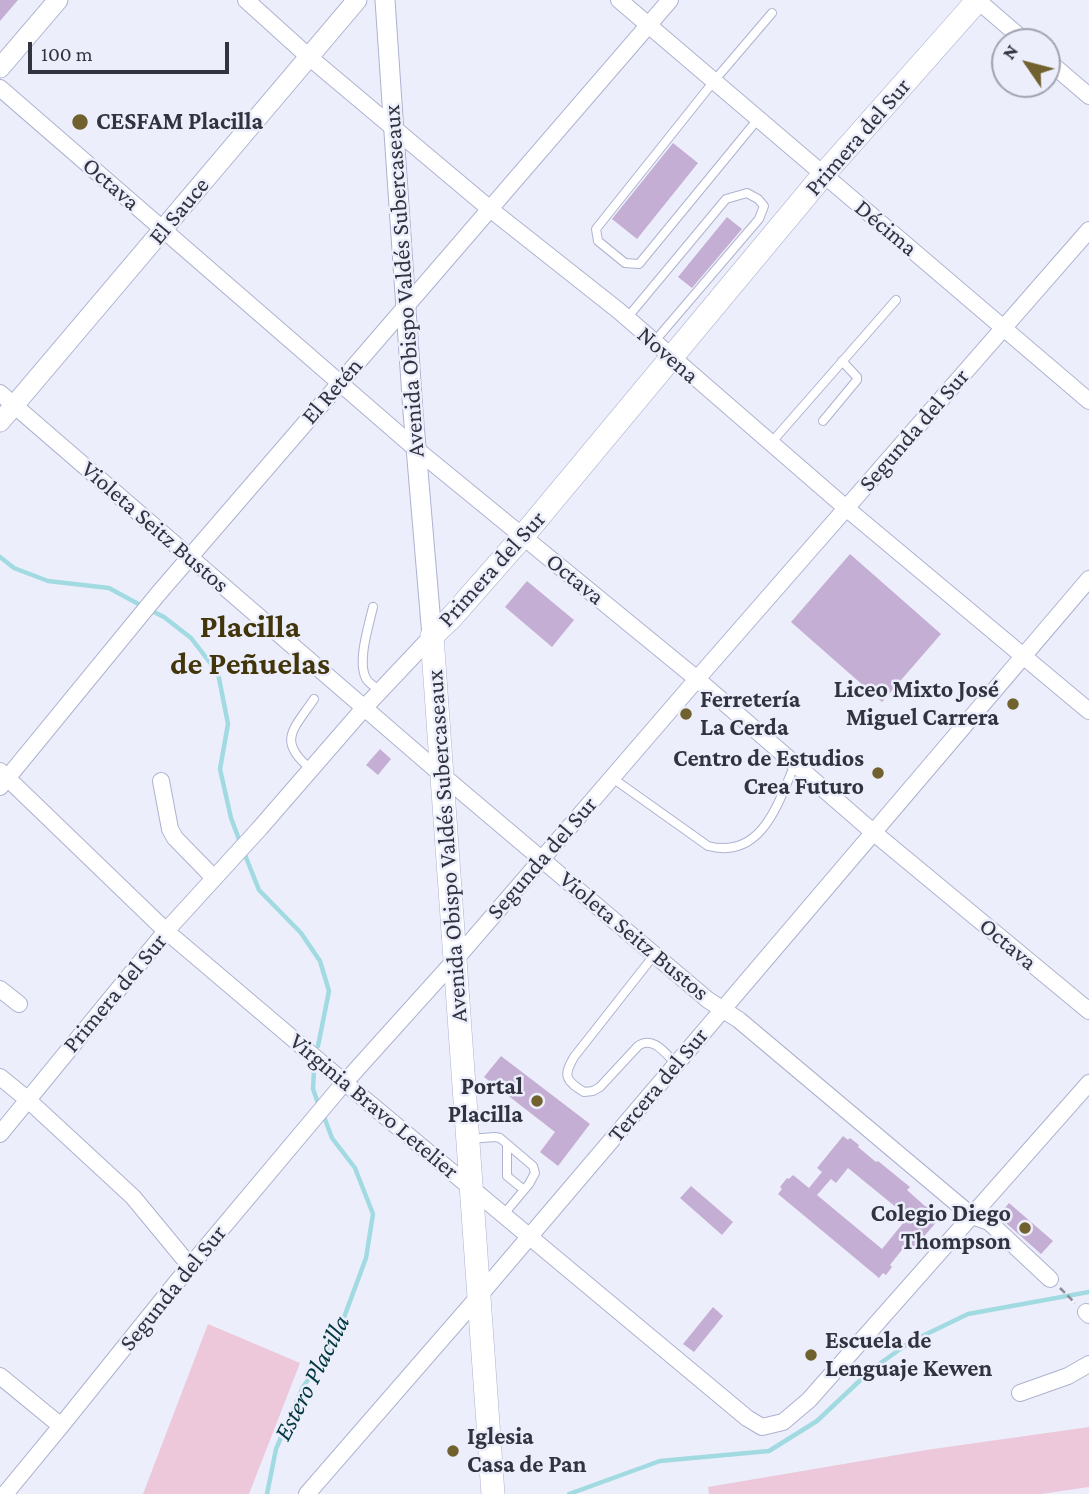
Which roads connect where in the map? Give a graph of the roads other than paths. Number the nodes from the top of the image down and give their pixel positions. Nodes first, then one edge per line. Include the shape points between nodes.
1 (58, 0) edge
2 (246, 0) edge
3 (357, 0) edge
4 (385, 0) edge
5 (619, 0) edge
6 (670, 0) edge
7 (978, 0) edge
8 (772, 13) dead end
9 (649, 25) junction
10 (1010, 28) edge
11 (309, 57) junction
12 (0, 68) edge
13 (1061, 72) edge
14 (714, 81) junction
15 (0, 88) edge
16 (1089, 96) edge
17 (758, 119) junction
18 (393, 126) junction
19 (824, 174) junction
20 (490, 209) junction
21 (163, 230) junction
22 (1089, 230) edge
23 (896, 300) dead end
24 (406, 306) junction
25 (627, 318) junction
26 (1003, 328) junction
27 (663, 350) junction
28 (842, 361) junction
29 (340, 383) junction
30 (7, 399) edge
31 (1089, 401) edge
32 (823, 421) dead end
33 (0, 422) edge
34 (771, 443) junction
35 (416, 449) junction
36 (846, 508) junction
37 (523, 536) junction
38 (190, 557) junction
39 (1089, 579) edge
40 (373, 607) dead end
41 (432, 636) junction
42 (1023, 656) junction
43 (697, 679) junction
44 (380, 691) junction
45 (314, 699) dead end
46 (365, 707) junction
47 (1089, 711) edge
48 (795, 764) junction
49 (311, 769) junction
50 (442, 775) junction
51 (611, 777) junction
52 (3, 778) edge
53 (161, 781) dead end
54 (873, 832) junction
55 (541, 858) junction
56 (214, 878) junction
57 (166, 931) junction
58 (654, 954) junction
59 (455, 960) junction
60 (0, 989) edge
61 (19, 1004) dead end
62 (722, 1010) junction
63 (1089, 1011) edge
64 (676, 1064) junction
65 (0, 1077) edge
66 (1089, 1083) edge
67 (341, 1086) junction
68 (27, 1098) junction
69 (0, 1134) edge
70 (468, 1140) junction
71 (507, 1145) junction
72 (471, 1187) junction
73 (524, 1190) junction
74 (503, 1214) junction
75 (972, 1216) junction
76 (530, 1236) junction
77 (190, 1266) junction
78 (1050, 1279) road end
79 (479, 1296) junction
80 (1089, 1364) edge
81 (0, 1376) edge
82 (1020, 1393) dead end
83 (61, 1426) junction
84 (492, 1488) edge
85 (5, 1494) edge
86 (307, 1494) edge

1 - 12 street
2 - 11 street, Novena
3 - 11 street, El Sauce
4 - 18 street, Avenida Obispo Valdés Subercaseaux
5 - 9 street, Décima
6 - 9 street, El Retén
7 - 10 street
7 - 19 main road, Primera del Sur
8 - 14 lane
9 - 14 street, Décima
9 - 20 street, El Retén
11 - 18 street, Novena
11 - 21 street, El Sauce
13 - 16 street
14 - 17 street, Décima
14 - 17 lane via 596,229 598,241 625,263 639,264
15 - 21 street, Octava
17 - 19 street, Décima
18 - 20 street, Novena
18 - 24 street, Avenida Obispo Valdés Subercaseaux
19 - 26 street, Décima
19 - 27 main road, Primera del Sur
20 - 24 street, El Retén
20 - 25 street, Novena
21 - 29 street, Octava
21 - 30 street, El Sauce
22 - 26 street, Segunda del Sur
23 - 28 lane
24 - 29 street, El Retén
24 - 35 street, Avenida Obispo Valdés Subercaseaux
25 - 27 street, Novena
25 - 27 lane via 726,199 747,194 758,199 764,206 759,219
26 - 31 street, Décima
26 - 36 street, Segunda del Sur
27 - 34 street, Novena
27 - 37 main road, Primera del Sur
28 - 32 lane via 858,380
28 - 34 lane
29 - 35 street, Octava
29 - 38 street, El Retén
30 - 33 street, El Sauce
30 - 38 street, Violeta Seitz Bustos
34 - 36 street, Novena
35 - 37 street, Octava
35 - 41 street, Avenida Obispo Valdés Subercaseaux
36 - 42 street, Novena
36 - 43 street, Segunda del Sur
37 - 41 main road, Primera del Sur
37 - 43 street, Octava
38 - 46 street, Violeta Seitz Bustos
38 - 52 street, El Retén
39 - 42 street, Tercera del Sur
40 - 44 lane via 363,671
41 - 44 street, Primera del Sur
41 - 50 main road, Avenida Obispo Valdés Subercaseaux
42 - 47 street, Novena
42 - 54 street, Tercera del Sur
43 - 48 street, Octava
43 - 51 street, Segunda del Sur
44 - 46 street, Primera del Sur
45 - 49 lane via 290,740
46 - 49 street, Primera del Sur
46 - 50 street, Violeta Seitz Bustos
48 - 51 lane via 769,821 745,844 730,849 708,846
48 - 54 street, Octava
49 - 56 street, Primera del Sur
50 - 55 street, Violeta Seitz Bustos
50 - 59 main road, Avenida Obispo Valdés Subercaseaux
51 - 55 street, Segunda del Sur
52 - 57 street, Virginia Bravo Letelier
53 - 56 street via 170,829
54 - 62 street, Tercera del Sur
54 - 63 street, Octava
55 - 58 street, Violeta Seitz Bustos
55 - 59 street, Segunda del Sur
56 - 57 street, Primera del Sur
57 - 67 street, Virginia Bravo Letelier
57 - 68 street, Primera del Sur
58 - 62 street, Violeta Seitz Bustos
58 - 64 lane via 574,1056 566,1074 583,1092 593,1091 638,1046 650,1042
59 - 67 street, Segunda del Sur
59 - 70 main road, Avenida Obispo Valdés Subercaseaux
60 - 61 street
62 - 64 street, Tercera del Sur
62 - 75 street, Violeta Seitz Bustos
64 - 76 street, Tercera del Sur
65 - 68 street
66 - 75 street
67 - 72 street, Virginia Bravo Letelier
67 - 77 street, Segunda del Sur
68 - 69 street, Primera del Sur
68 - 77 street via 133,1197
70 - 71 lane via 495,1137
70 - 72 main road, Avenida Obispo Valdés Subercaseaux
71 - 73 lane via 507,1176
71 - 73 lane via 534,1166 535,1173
72 - 74 street, Virginia Bravo Letelier
72 - 79 main road, Avenida Obispo Valdés Subercaseaux
73 - 74 lane
74 - 76 street, Virginia Bravo Letelier
75 - 76 street, Virginia Bravo Letelier via 809,1400 783,1422 762,1427
75 - 78 street, Violeta Seitz Bustos via 989,1222
76 - 79 street, Tercera del Sur
77 - 83 street, Segunda del Sur
79 - 84 main road, Avenida Obispo Valdés Subercaseaux
79 - 86 street, Tercera del Sur
80 - 82 street
81 - 83 street
83 - 85 street, Segunda del Sur

